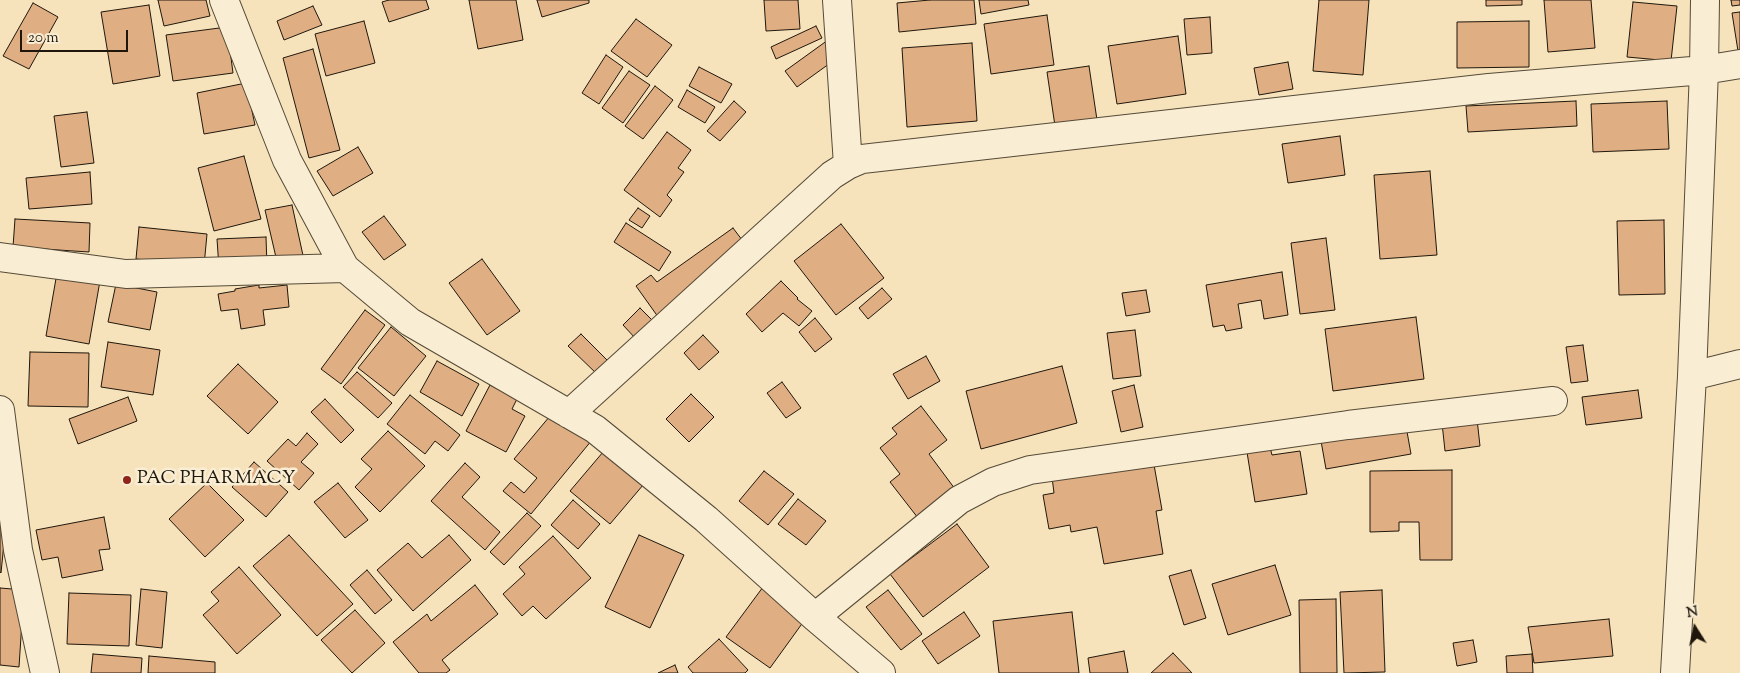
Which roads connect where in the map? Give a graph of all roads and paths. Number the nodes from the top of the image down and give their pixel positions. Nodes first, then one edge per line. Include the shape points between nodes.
1 (224, 0) edge
2 (837, 0) edge
3 (1704, 0) edge
4 (1740, 64) edge
5 (1704, 70) junction
6 (848, 165) junction
7 (0, 257) edge
8 (344, 268) junction
9 (1740, 364) edge
10 (1692, 376) junction
11 (1553, 401) dead end
12 (0, 410) edge
13 (569, 414) junction
14 (815, 617) junction
15 (44, 673) edge
16 (881, 673) edge
17 (1675, 673) edge

1 - 8 street via 287,160
2 - 6 street
3 - 5 street
4 - 5 street
5 - 6 street via 1450,92 884,156
5 - 10 street
6 - 13 street via 832,175
7 - 8 street via 126,274
8 - 13 street via 410,322
9 - 10 street
10 - 17 street
11 - 14 street via 1348,425 1030,470 993,482 960,500
12 - 15 street via 18,550
13 - 14 street via 594,429 706,519
14 - 16 street

